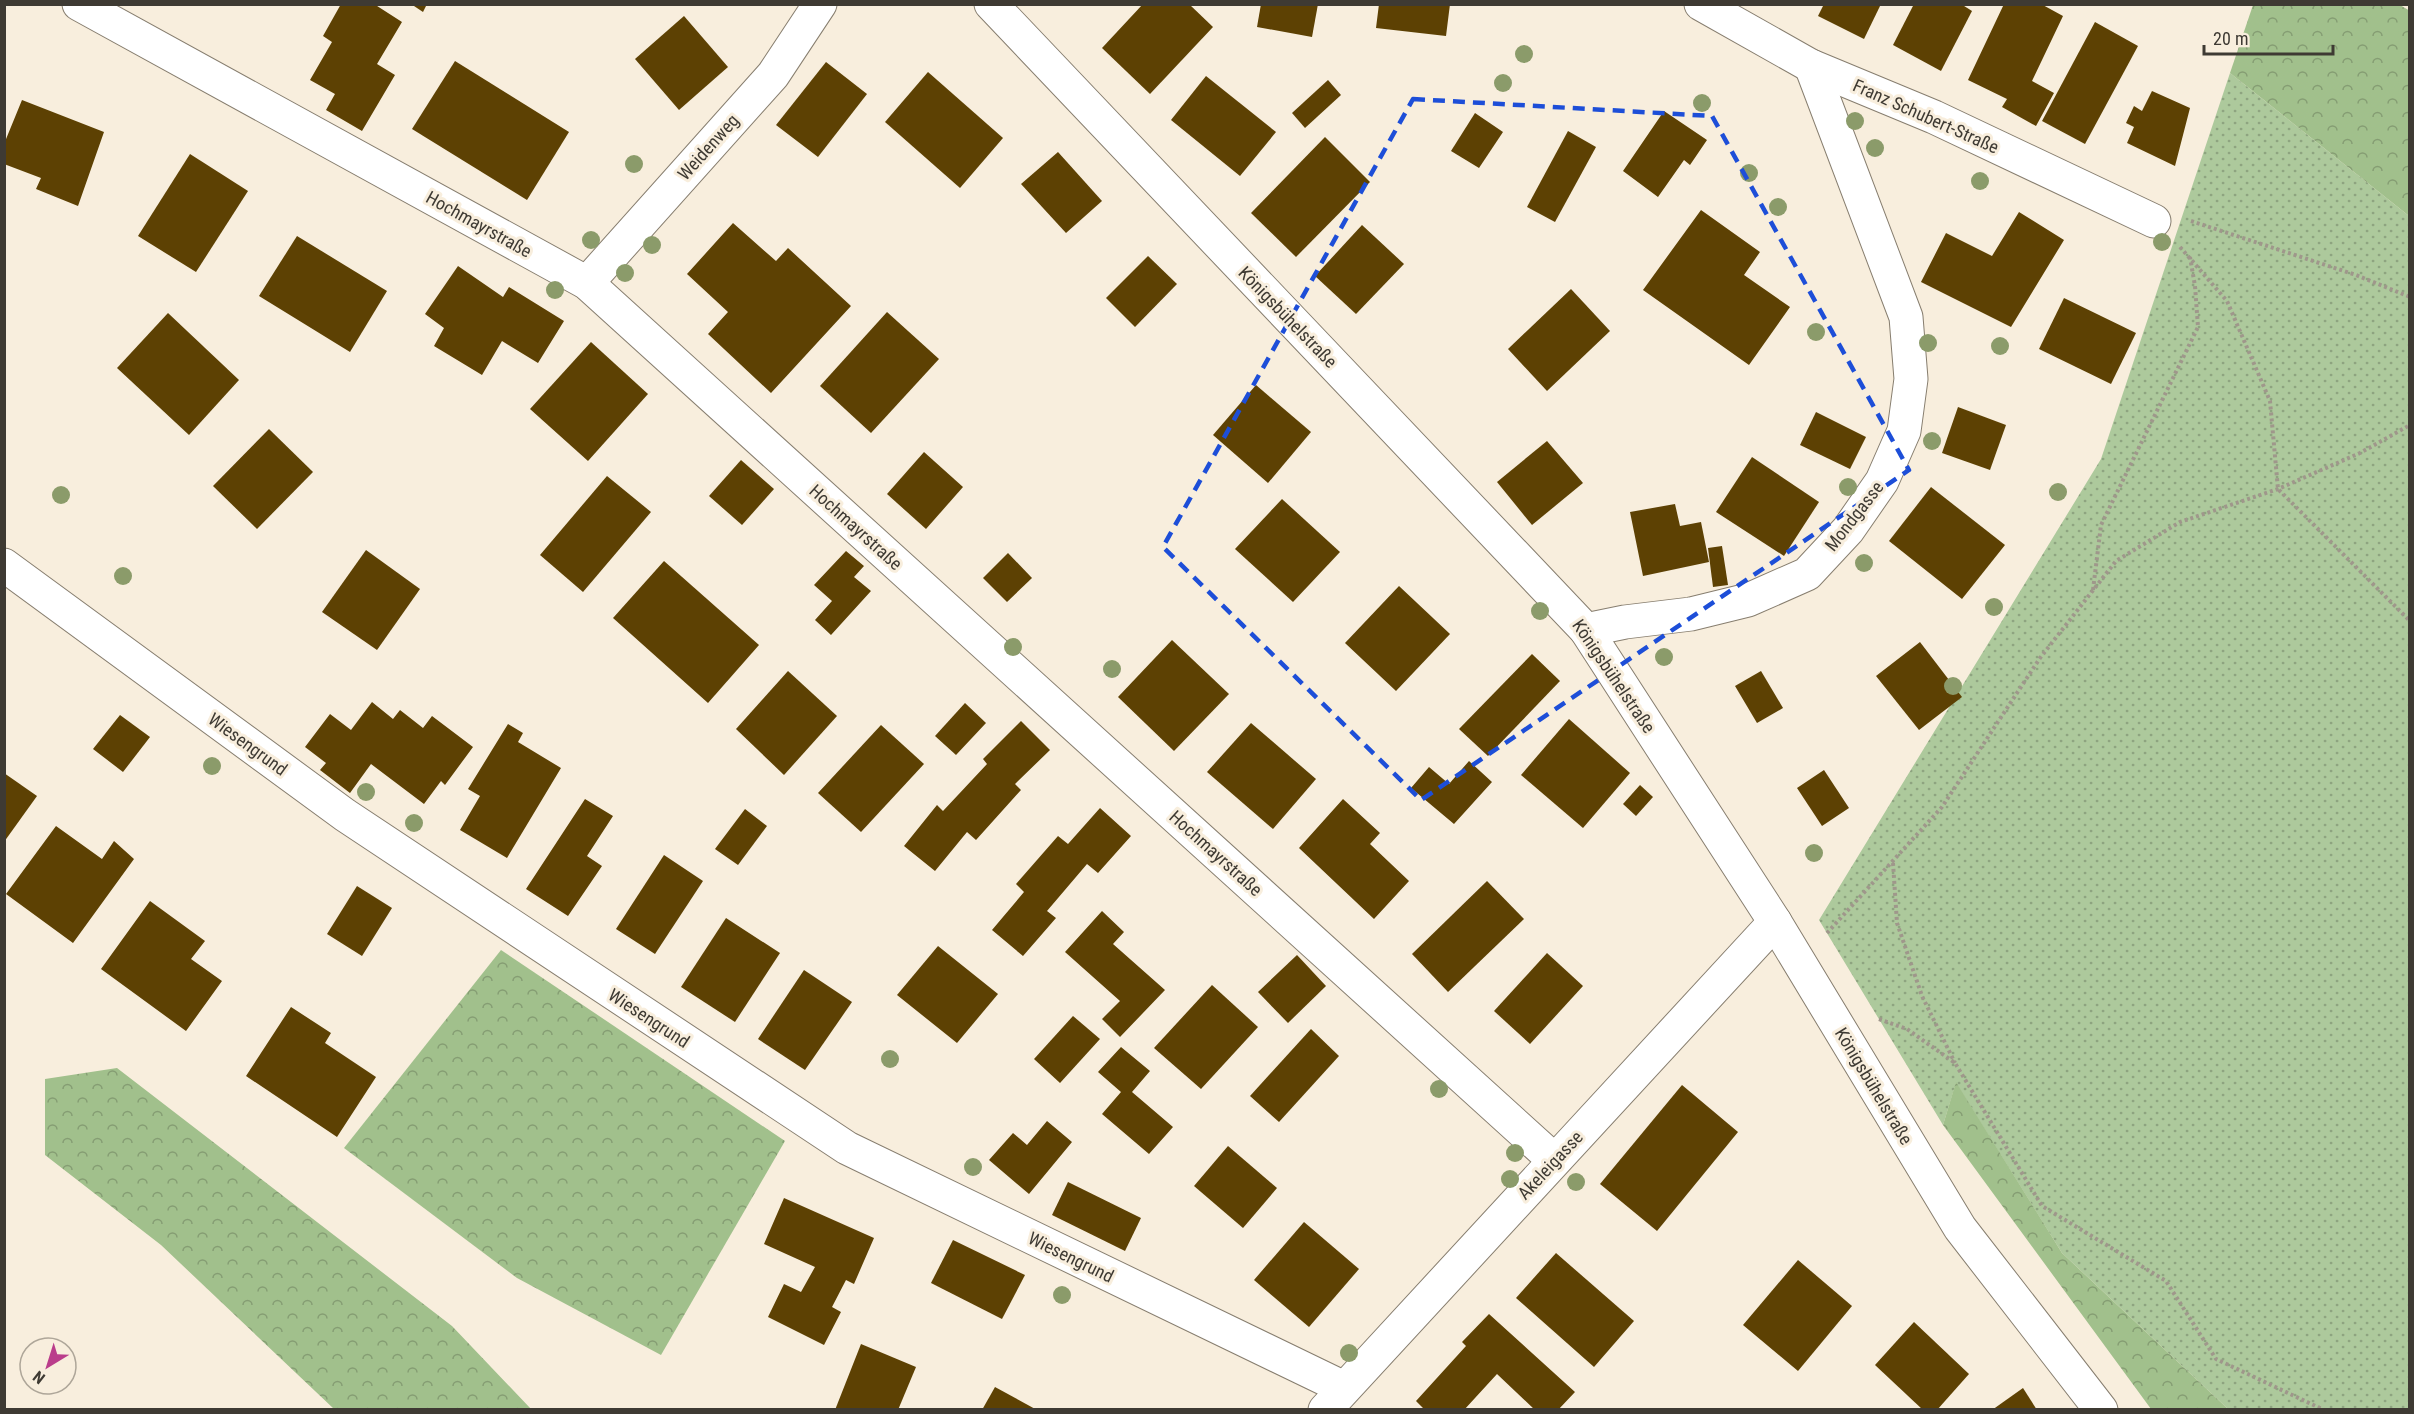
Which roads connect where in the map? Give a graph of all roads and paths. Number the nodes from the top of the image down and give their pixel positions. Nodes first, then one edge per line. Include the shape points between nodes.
1 (79, 4) edge
2 (820, 4) edge
3 (991, 4) edge
4 (1701, 4) edge
5 (1811, 66) junction
6 (2154, 221) junction
7 (2190, 256) junction
8 (587, 283) junction
9 (2409, 297) edge
10 (2409, 425) edge
11 (2278, 489) junction
12 (4, 565) edge
13 (2093, 590) junction
14 (2409, 621) edge
15 (1586, 630) junction
16 (1893, 862) junction
17 (1775, 922) junction
18 (1799, 962) junction
19 (1874, 1017) dead end
20 (1955, 1063) junction
21 (1554, 1160) junction
22 (1335, 1399) edge
23 (2101, 1410) edge
24 (2324, 1410) edge

1 - 8 street, Hochmayrstraße
2 - 8 street, Weidenweg via 773,75
3 - 15 street, Königsbühelstraße
4 - 5 street, Franz Schubert-Straße
5 - 6 street, Franz Schubert-Straße via 1934,117
5 - 15 street, Mondgasse via 1906,317 1911,379 1904,431 1882,481 1848,530 1807,574 1748,600 1691,614
6 - 7 path
6 - 9 path via 2191,221 2356,275
7 - 11 path via 2227,301 2270,401
7 - 13 path via 2198,327 2101,525
8 - 21 street, Hochmayrstraße
10 - 11 path via 2360,453
11 - 13 path via 2180,522 2116,561
11 - 14 path
12 - 22 street, Wiesengrund via 345,815 847,1148
13 - 16 path via 2040,658 1942,807
15 - 17 street, Königsbühelstraße
16 - 18 path
16 - 20 path via 1897,923 1922,996
17 - 18 street, Königsbühelstraße
17 - 21 street, Akeleigasse
18 - 23 street, Königsbühelstraße via 1960,1228
19 - 20 path via 1907,1029
20 - 24 path via 2042,1206 2166,1281 2216,1359
21 - 22 street, Akeleigasse

